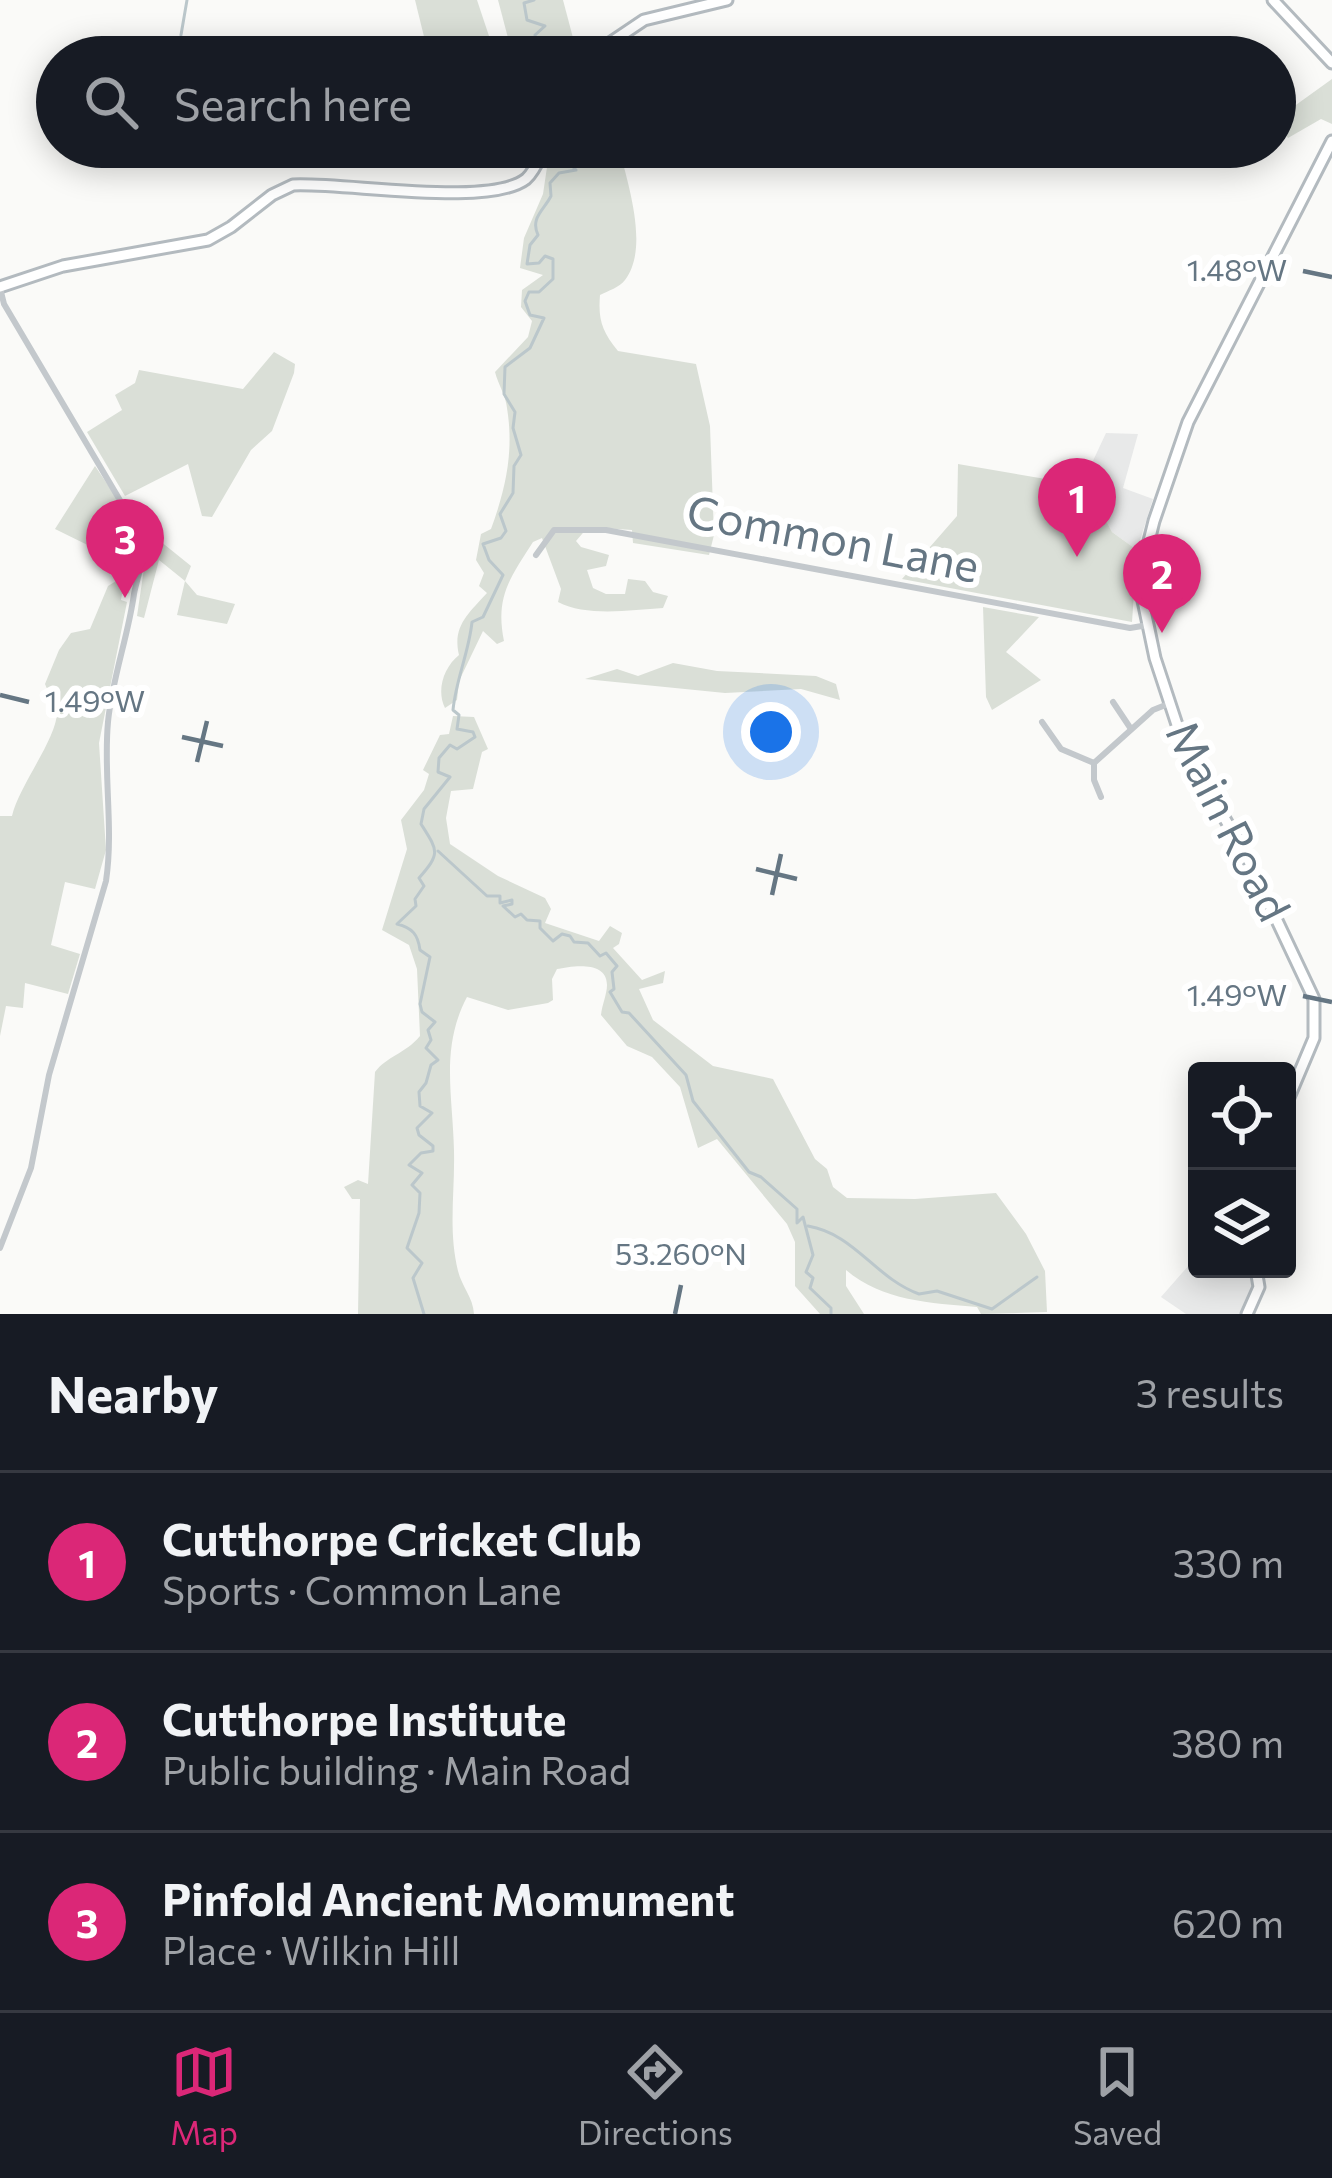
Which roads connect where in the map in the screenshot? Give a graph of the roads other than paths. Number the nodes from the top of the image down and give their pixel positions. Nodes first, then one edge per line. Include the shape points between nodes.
1 (727, 0) edge
2 (1273, 0) edge
3 (620, 36) edge
4 (1332, 63) edge
5 (1332, 141) edge
6 (534, 168) edge
7 (0, 287) edge
8 (2, 303) edge
9 (536, 555) dead end
10 (1148, 625) junction
11 (1130, 628) junction
12 (1151, 638) junction
13 (1113, 702) dead end
14 (1168, 704) junction
15 (1042, 722) dead end
16 (1131, 729) junction
17 (1094, 763) junction
18 (1100, 797) dead end
19 (1296, 1081) edge
20 (0, 1248) edge
21 (1258, 1278) edge
22 (1247, 1314) edge

1 - 3 main road via 644,20
2 - 4 main road
5 - 10 main road, Main Road via 1188,422 1147,545
6 - 7 main road via 512,185 447,191 293,185 208,240 63,266
7 - 8 street
8 - 20 street via 144,545 109,716 106,881 31,1168
9 - 11 street, Common Lane via 554,530 606,530
10 - 11 street, Common Lane
10 - 12 main road, Main Road
11 - 12 street, Common Lane
12 - 14 main road, Main Road
13 - 16 street
14 - 16 street
14 - 19 main road, Main Road via 1314,999 1314,1038
15 - 17 street via 1061,749
16 - 17 street
17 - 18 street
21 - 22 main road

